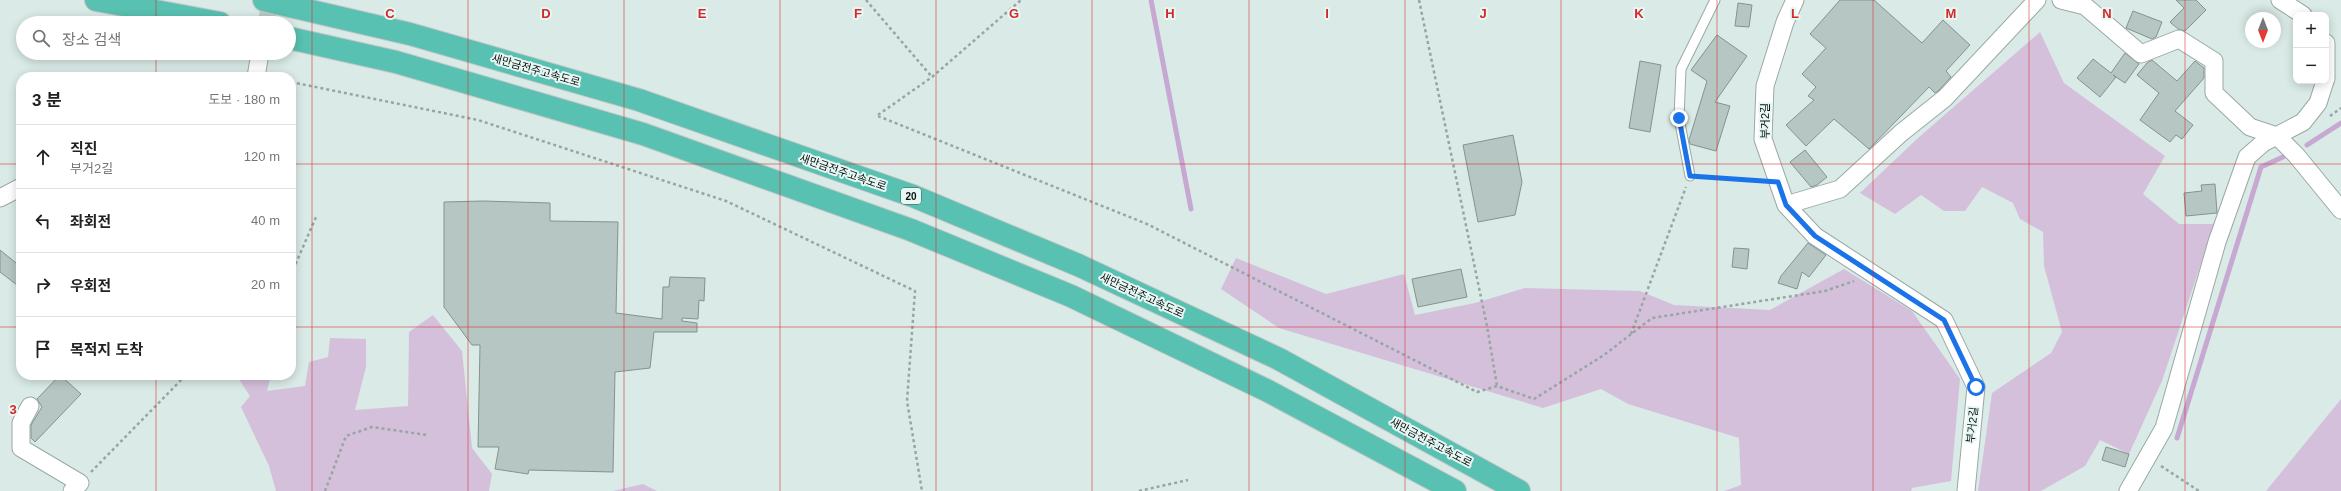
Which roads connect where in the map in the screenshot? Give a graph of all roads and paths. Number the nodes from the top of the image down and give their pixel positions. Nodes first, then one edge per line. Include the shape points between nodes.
1 (96, 0) edge
2 (264, 0) edge
3 (866, 0) edge
4 (1020, 0) edge
5 (1419, 0) edge
6 (1715, 0) edge
7 (1795, 0) edge
8 (2037, 0) edge
9 (2062, 0) edge
10 (2280, 0) edge
11 (2298, 12) edge
12 (182, 16) edge
13 (296, 40) edge
14 (259, 60) edge
15 (257, 72) edge
16 (932, 77) junction
17 (296, 83) edge
18 (2325, 84) edge
19 (2277, 136) junction
20 (1690, 176) junction
21 (1778, 182) junction
22 (16, 190) edge
23 (0, 198) edge
24 (1786, 205) junction
25 (2341, 210) edge
26 (316, 217) dead end
27 (296, 263) edge
28 (1874, 275) junction
29 (1630, 335) junction
30 (181, 380) edge
31 (1497, 386) junction
32 (30, 406) dead end
33 (427, 435) dead end
34 (2147, 457) junction
35 (1188, 480) dead end
36 (76, 487) edge
37 (325, 491) edge
38 (922, 491) edge
39 (1139, 491) edge
40 (1455, 491) edge
41 (1518, 491) edge
42 (1966, 491) edge
43 (2128, 491) edge
44 (2199, 491) edge

1 - 12 highway
2 - 41 highway, 새만금전주고속도로 / 20 via 410,34 639,100 913,196 1078,265 1279,359
3 - 16 path
4 - 16 path
5 - 31 path via 1487,326
6 - 20 lane via 1681,69 1679,118
7 - 21 street, 부거2길 via 1785,22 1765,86 1763,139
8 - 24 street via 1945,98 1901,133 1840,189
9 - 19 street via 2085,6 2141,54 2179,39 2214,61 2214,93 2250,127
10 - 11 street
13 - 40 highway via 396,62 643,134 911,230 1071,296 1240,377
14 - 15 street
16 - 31 path via 878,116 1147,224 1477,392
17 - 38 path via 478,120 726,201 915,291 907,401
18 - 19 street via 2318,102 2303,122
19 - 25 street
19 - 34 street via 2263,143 2247,157 2217,242 2164,428
20 - 21 path
20 - 29 path
21 - 24 street, 부거2길
22 - 23 street
24 - 28 street, 부거2길 via 1815,236
26 - 27 path
28 - 29 path via 1825,291 1652,318
28 - 42 street, 부거2길 via 1944,320 1976,387
29 - 31 path via 1604,355 1534,399
30 - 36 path
32 - 36 street via 21,423 21,448
33 - 37 path via 372,427 346,436
34 - 43 street
34 - 44 path
35 - 39 path

